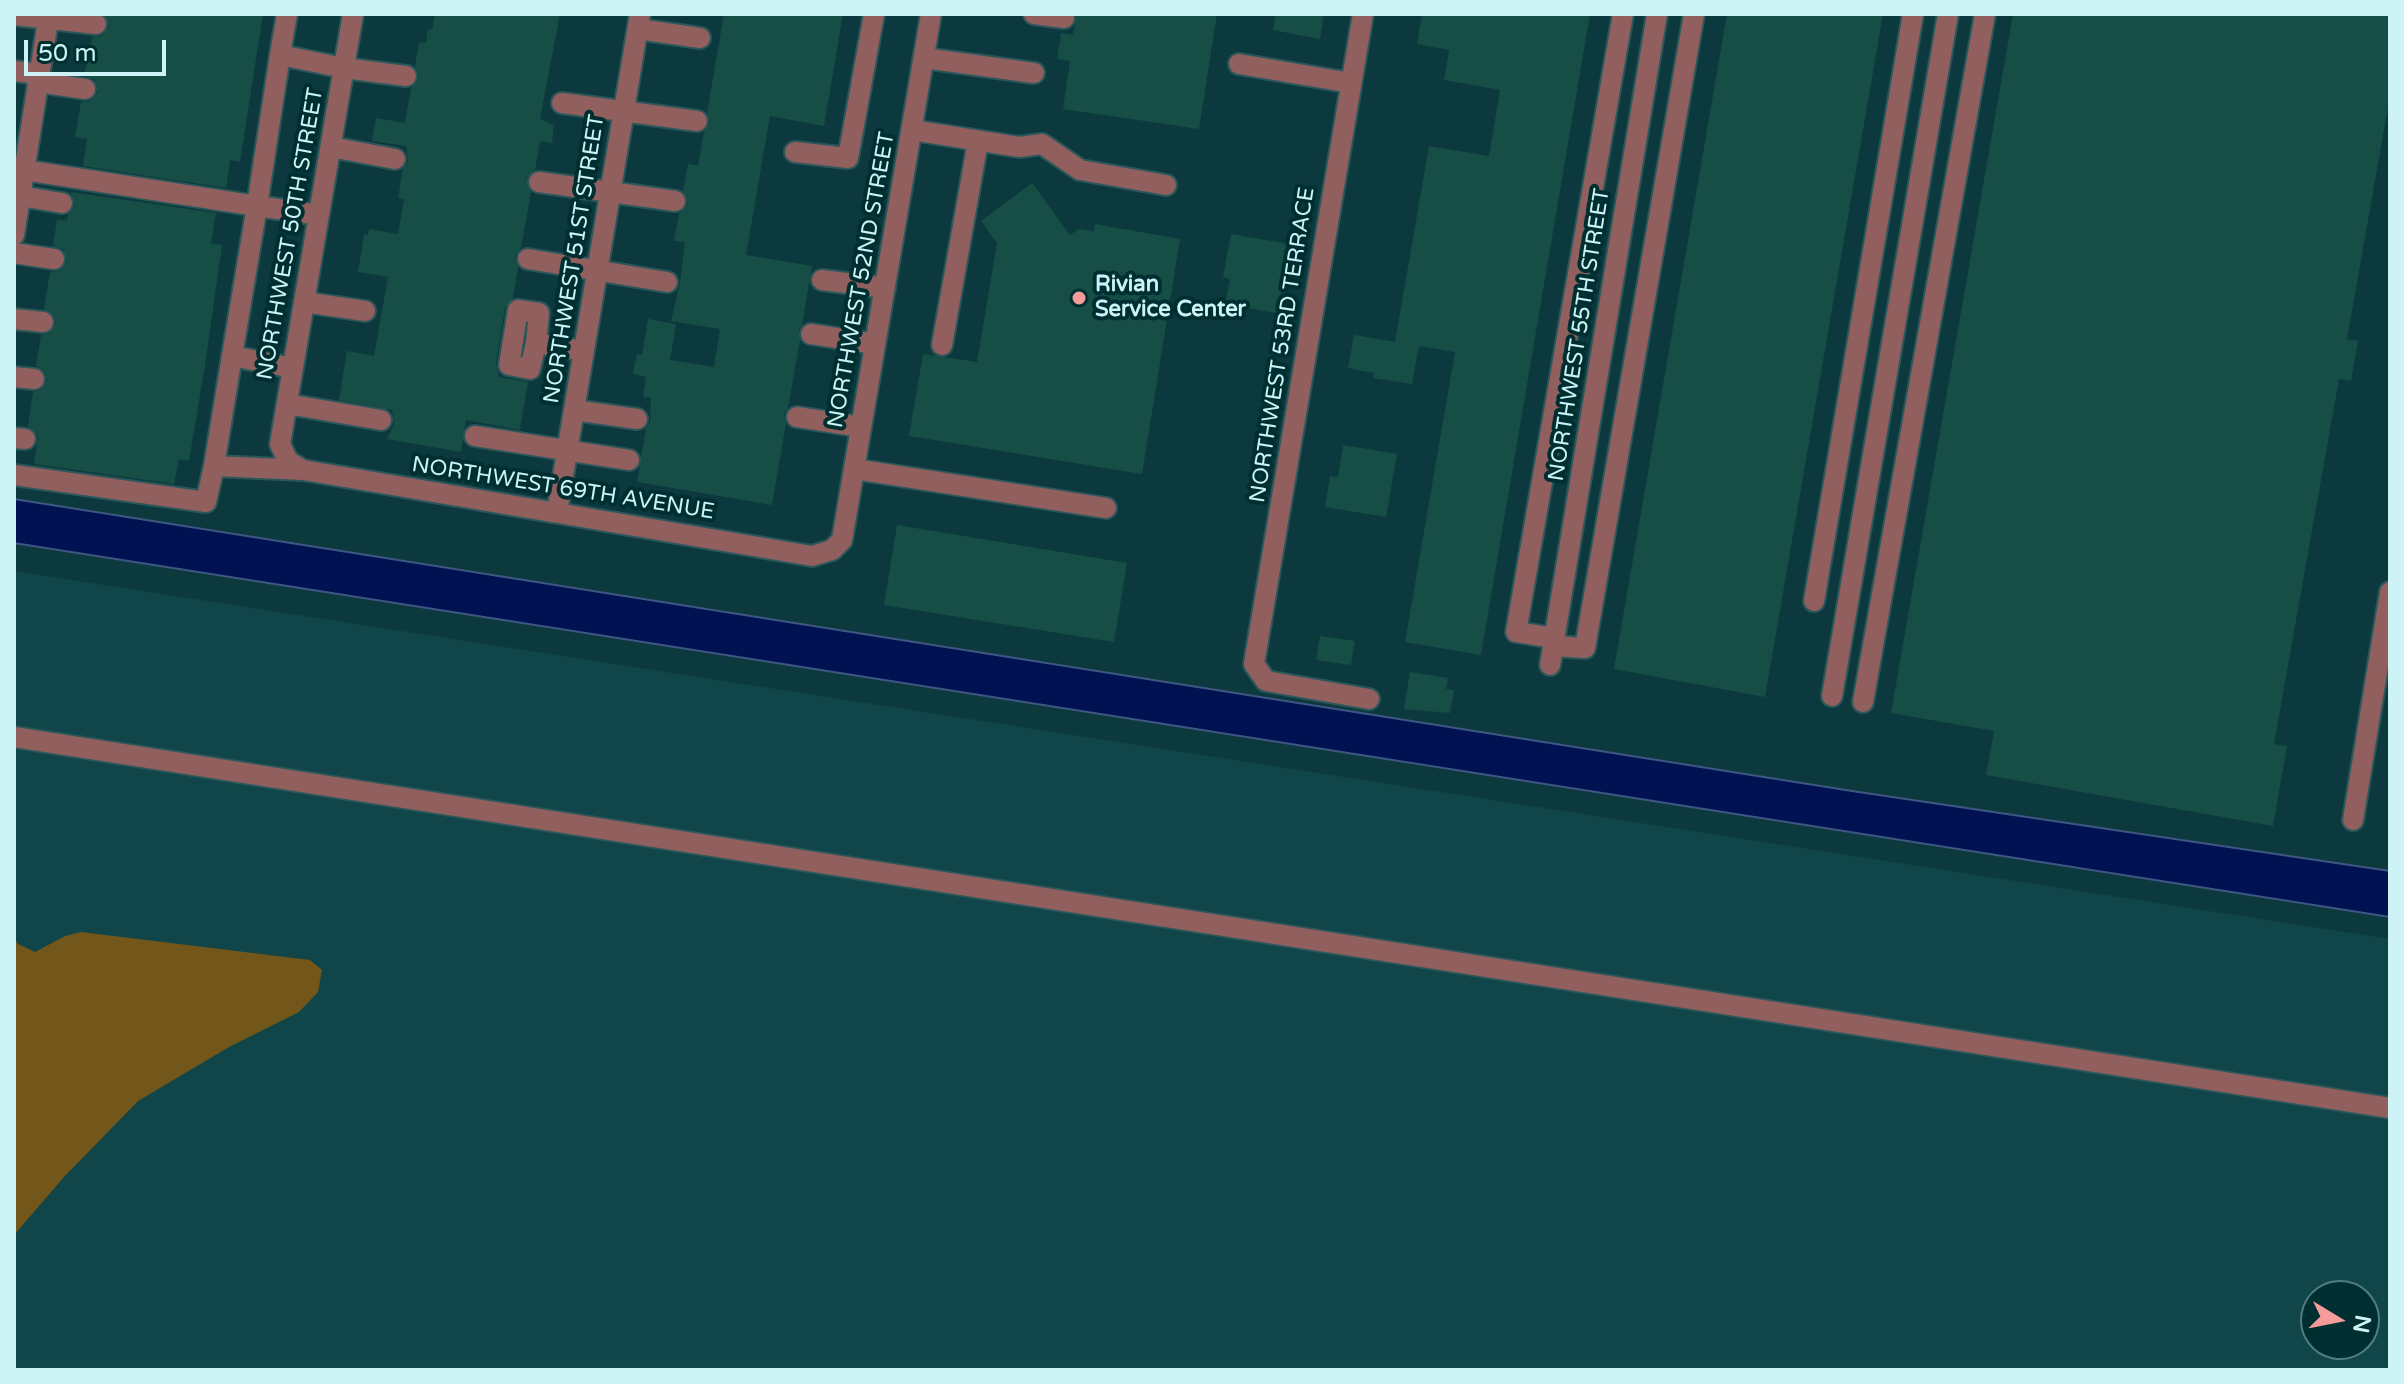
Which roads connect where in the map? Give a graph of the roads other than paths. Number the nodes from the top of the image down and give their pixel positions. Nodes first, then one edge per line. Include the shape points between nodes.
1 (287, 14) edge
2 (353, 14) edge
3 (874, 14) edge
4 (931, 14) edge
5 (1034, 14) edge
6 (1363, 14) edge
7 (1623, 14) edge
8 (1657, 14) edge
9 (1694, 14) edge
10 (1913, 14) edge
11 (1948, 14) edge
12 (1985, 14) edge
13 (14, 15) edge
14 (48, 16) edge
15 (1064, 18) dead end
16 (639, 22) edge
17 (96, 24) dead end
18 (700, 38) dead end
19 (280, 55) junction
20 (924, 58) junction
21 (1239, 64) dead end
22 (344, 68) junction
23 (14, 71) edge
24 (1034, 73) dead end
25 (406, 76) dead end
26 (38, 78) junction
27 (1351, 83) junction
28 (85, 89) dead end
29 (562, 103) dead end
30 (624, 111) junction
31 (697, 121) dead end
32 (912, 130) junction
33 (21, 139) edge
34 (978, 141) junction
35 (331, 147) junction
36 (795, 152) dead end
37 (395, 159) dead end
38 (24, 170) junction
39 (539, 182) dead end
40 (1166, 185) dead end
41 (611, 192) junction
42 (17, 195) edge
43 (675, 201) dead end
44 (62, 203) dead end
45 (257, 206) junction
46 (319, 215) junction
47 (14, 235) edge
48 (14, 253) edge
49 (54, 259) dead end
50 (528, 259) dead end
51 (597, 271) junction
52 (822, 280) dead end
53 (667, 282) dead end
54 (885, 288) junction
55 (304, 302) junction
56 (365, 311) dead end
57 (14, 319) edge
58 (43, 322) dead end
59 (811, 334) dead end
60 (536, 343) dead end
61 (875, 344) junction
62 (942, 345) dead end
63 (584, 351) junction
64 (232, 356) junction
65 (293, 368) junction
66 (287, 404) junction
67 (574, 410) junction
68 (797, 417) dead end
69 (637, 419) dead end
70 (381, 420) dead end
71 (861, 427) junction
72 (475, 436) dead end
73 (567, 451) junction
74 (629, 460) dead end
75 (214, 466) junction
76 (295, 466) junction
77 (854, 469) junction
78 (14, 475) edge
79 (1106, 508) dead end
80 (557, 512) junction
81 (832, 550) joint
82 (2390, 592) edge
83 (1814, 601) dead end
84 (1552, 650) junction
85 (1832, 696) dead end
86 (1369, 699) dead end
87 (1863, 702) dead end
88 (14, 737) edge
89 (2353, 820) dead end
90 (2390, 1108) edge

1 - 19 street
2 - 22 street, NORTHWEST 50TH STREET
3 - 36 street via 848,158
4 - 20 street, NORTHWEST 52ND STREET
5 - 15 street
6 - 27 street, NORTHWEST 53RD TERRACE
7 - 84 street via 1516,632
8 - 84 street, NORTHWEST 55TH STREET
9 - 84 street via 1585,648
10 - 83 street
11 - 85 street
12 - 87 street
13 - 14 street
14 - 17 street
14 - 26 street
16 - 18 street
16 - 30 street, NORTHWEST 51ST STREET
19 - 22 street
19 - 45 street
20 - 24 street
20 - 32 street, NORTHWEST 52ND STREET
21 - 27 street
22 - 25 street
22 - 35 street, NORTHWEST 50TH STREET
23 - 26 street
26 - 28 street
26 - 33 street
27 - 86 street, NORTHWEST 53RD TERRACE via 1254,664 1266,681
29 - 30 street
30 - 31 street
30 - 41 street, NORTHWEST 51ST STREET
32 - 34 street
32 - 54 street, NORTHWEST 52ND STREET
33 - 38 street
34 - 40 street via 1019,147 1042,144 1080,170
34 - 62 street
35 - 37 street
35 - 46 street, NORTHWEST 50TH STREET
38 - 42 street
38 - 45 street
39 - 41 street
41 - 43 street
41 - 51 street, NORTHWEST 51ST STREET
42 - 44 street
42 - 47 street
45 - 46 street
45 - 64 street
46 - 55 street, NORTHWEST 50TH STREET
48 - 49 street
50 - 51 street
51 - 53 street
51 - 63 street, NORTHWEST 51ST STREET
52 - 54 street
54 - 61 street, NORTHWEST 52ND STREET
55 - 56 street
55 - 65 street, NORTHWEST 50TH STREET
57 - 58 street
59 - 61 street
60 - 63 street
61 - 71 street, NORTHWEST 52ND STREET
63 - 67 street, NORTHWEST 51ST STREET
64 - 65 street
64 - 75 street
65 - 66 street, NORTHWEST 50TH STREET
66 - 70 street
66 - 76 street, NORTHWEST 50TH STREET via 280,444
67 - 69 street
67 - 73 street, NORTHWEST 51ST STREET
68 - 71 street
71 - 77 street, NORTHWEST 52ND STREET
72 - 73 street
73 - 74 street
73 - 80 street, NORTHWEST 51ST STREET
75 - 76 street, NORTHWEST 69TH AVENUE
75 - 78 street via 206,502
76 - 80 street, NORTHWEST 69TH AVENUE
77 - 79 street
77 - 81 street, NORTHWEST 52ND STREET via 842,540
80 - 81 street, NORTHWEST 69TH AVENUE via 812,556
82 - 89 street
88 - 90 street

